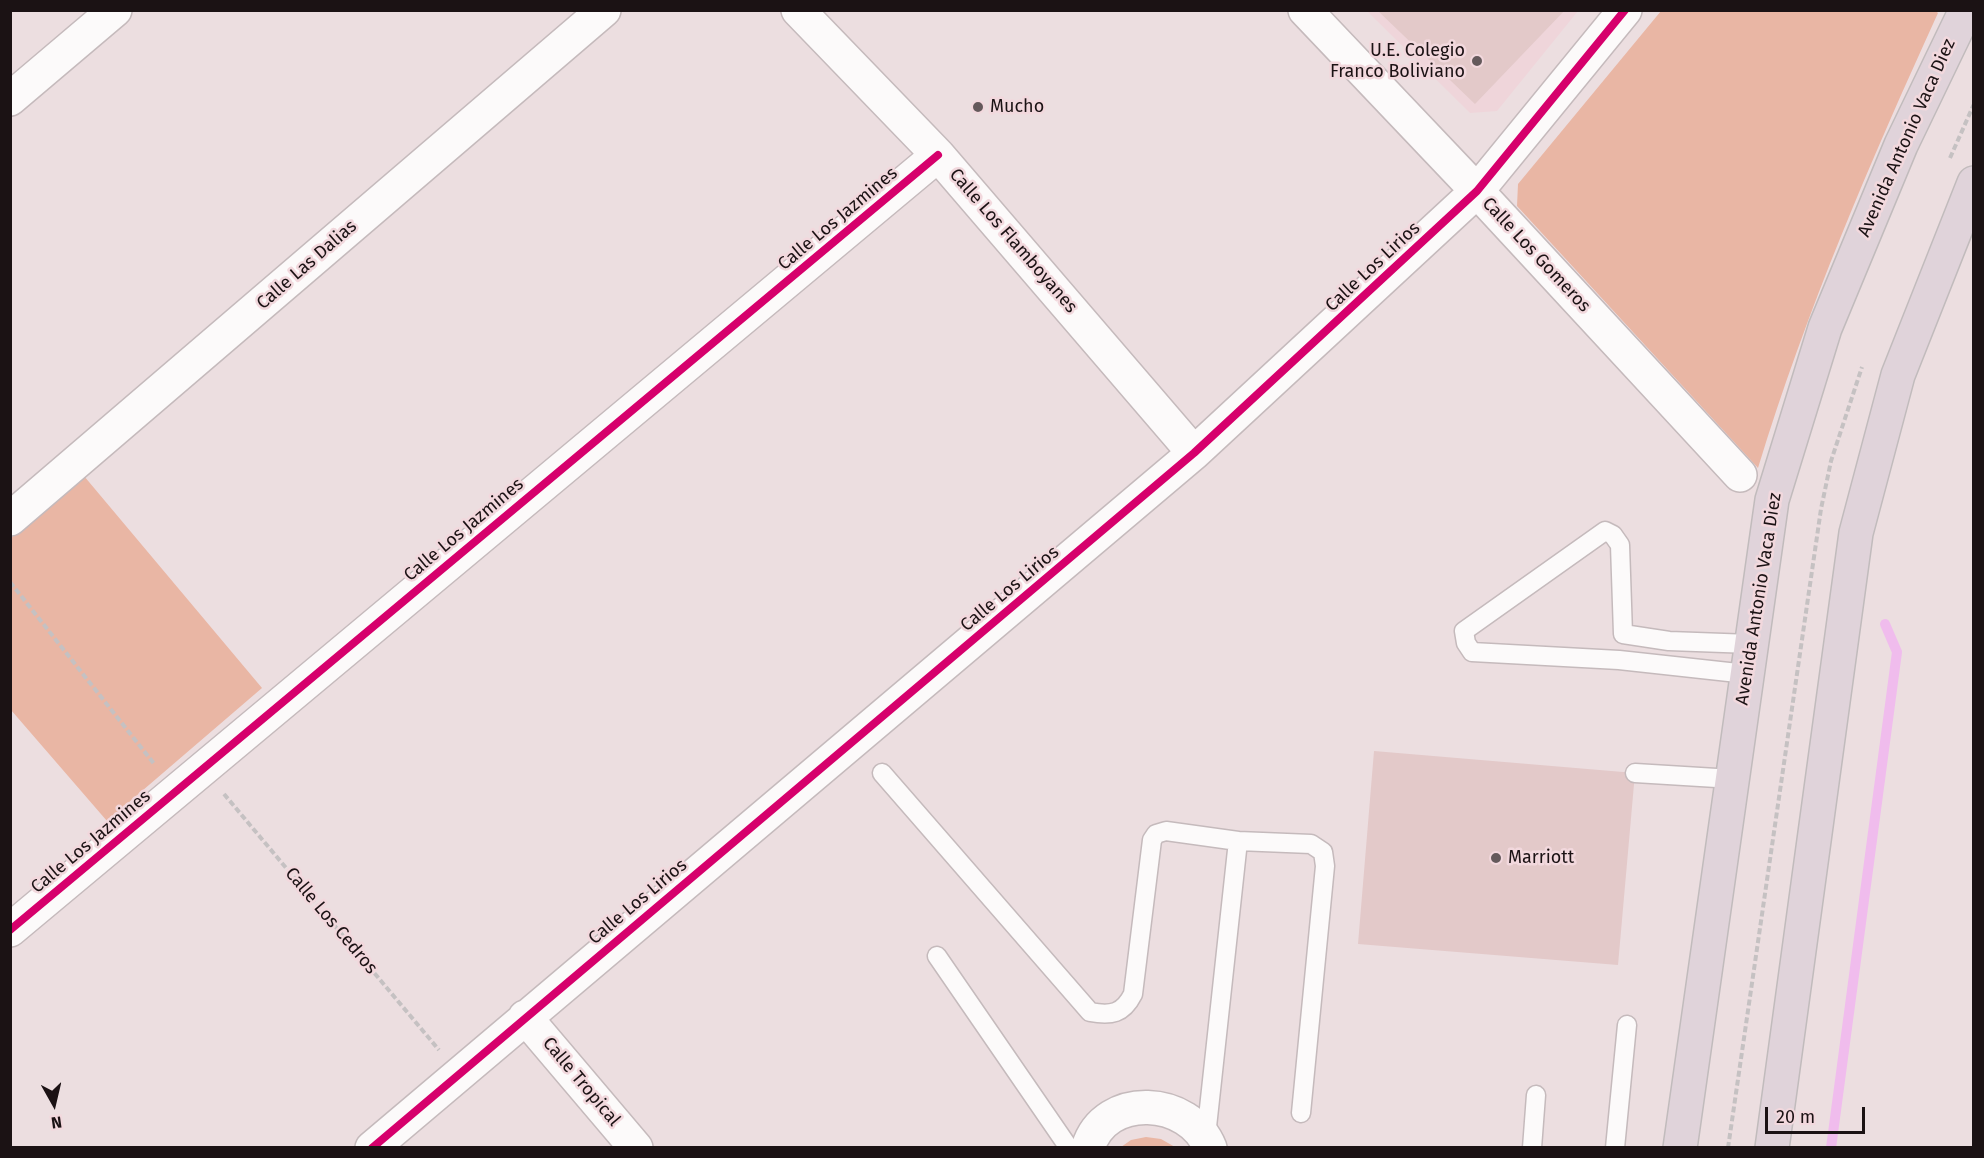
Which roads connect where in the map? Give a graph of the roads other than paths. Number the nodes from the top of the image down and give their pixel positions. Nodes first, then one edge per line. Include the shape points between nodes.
1 (115, 10) edge
2 (604, 10) edge
3 (798, 10) edge
4 (1305, 10) edge
5 (1625, 10) edge
6 (1966, 10) edge
7 (10, 99) edge
8 (938, 155) junction
9 (1974, 183) edge
10 (1477, 191) junction
11 (1194, 453) junction
12 (1740, 475) dead end
13 (10, 519) edge
14 (1623, 634) junction
15 (1749, 659) junction
16 (1619, 660) junction
17 (882, 773) dead end
18 (1635, 773) dead end
19 (1733, 778) junction
20 (1238, 841) junction
21 (10, 930) edge
22 (938, 956) dead end
23 (525, 1017) junction
24 (1627, 1025) dead end
25 (1536, 1095) dead end
26 (1301, 1113) dead end
27 (1208, 1142) edge
28 (372, 1148) edge
29 (636, 1148) edge
30 (1069, 1148) edge
31 (1088, 1148) edge
32 (1532, 1148) edge
33 (1615, 1148) edge
34 (1680, 1148) edge
35 (1772, 1148) edge

1 - 7 street
2 - 13 street, Calle Las Dalias
3 - 8 street, Calle Los Flamboyanes
4 - 10 street, Calle Los Gomeros
5 - 10 street, Calle Los Lirios
6 - 15 highway, Avenida Antonio Vaca Diez via 1901,145 1826,328 1772,500
8 - 11 street, Calle Los Flamboyanes
8 - 21 street, Calle Los Jazmines
9 - 35 highway via 1898,375 1856,533
10 - 11 street, Calle Los Lirios
10 - 12 street, Calle Los Gomeros
11 - 23 street, Calle Los Lirios
14 - 15 lane
14 - 16 lane
14 - 16 lane via 1620,545 1605,531 1464,631 1472,652
15 - 16 lane
15 - 19 highway, Avenida Antonio Vaca Diez
17 - 20 lane via 1090,1012 1108,1016 1119,1012 1133,994 1152,840 1156,834 1166,831
18 - 19 lane
19 - 34 highway, Avenida Antonio Vaca Diez
20 - 26 lane via 1311,844 1323,852 1325,866
20 - 27 lane
22 - 30 lane
23 - 28 street, Calle Los Lirios
23 - 29 street, Calle Tropical
24 - 33 lane
25 - 32 lane
27 - 31 street via 1186,1117 1160,1106 1133,1107 1108,1119

